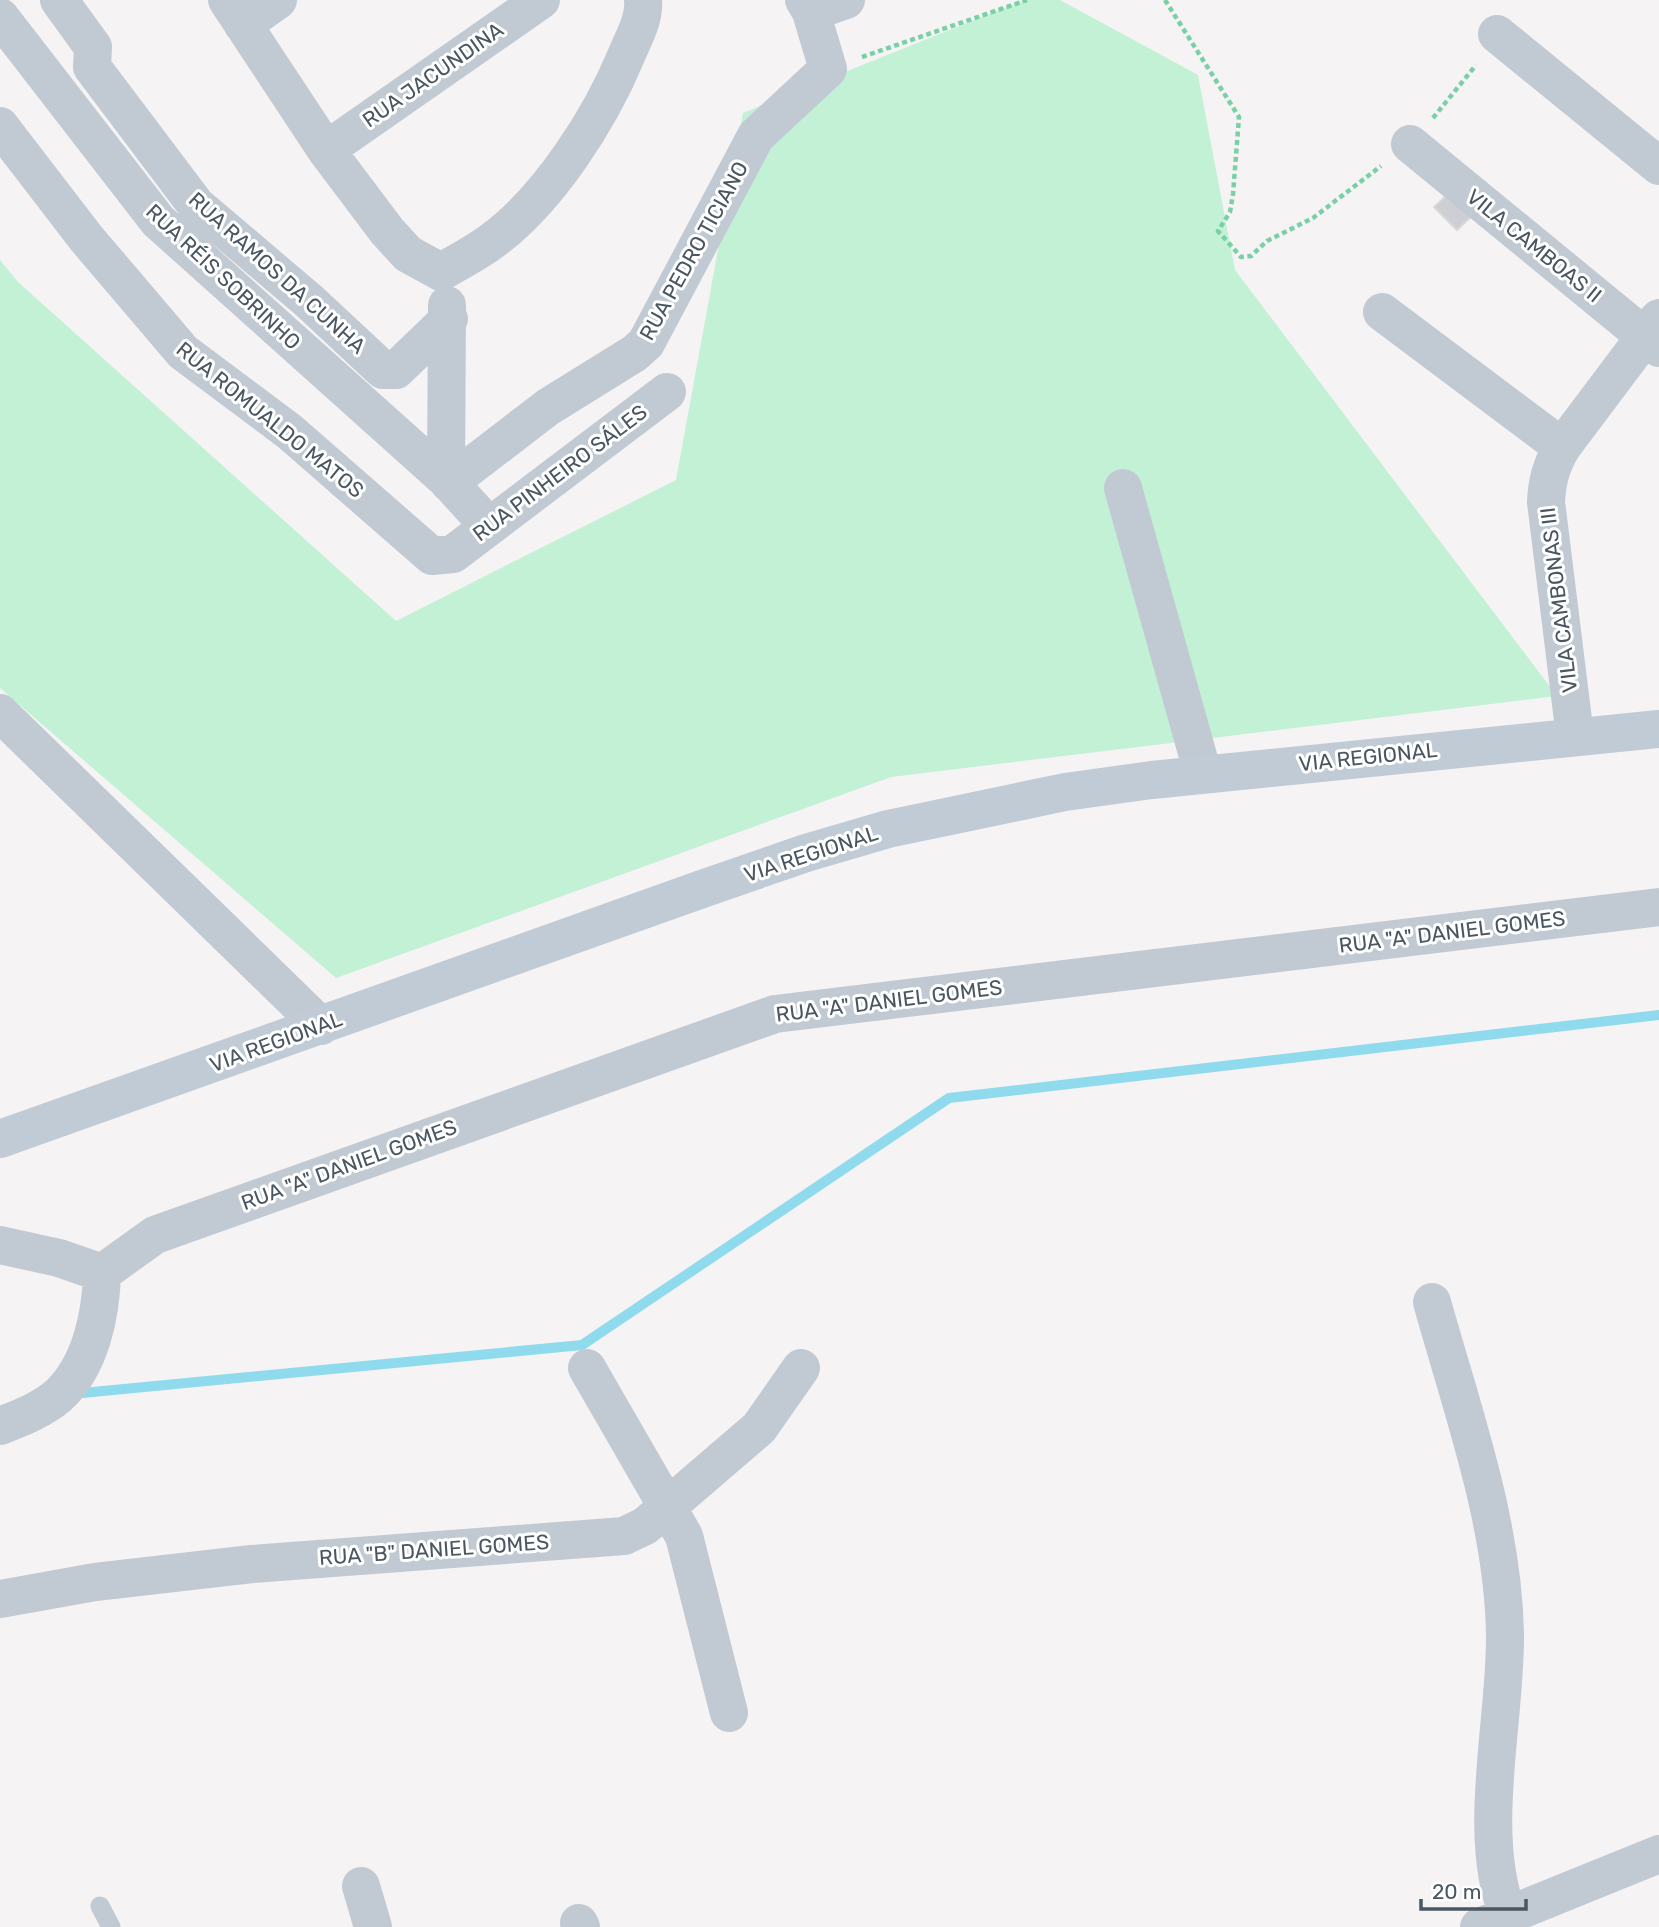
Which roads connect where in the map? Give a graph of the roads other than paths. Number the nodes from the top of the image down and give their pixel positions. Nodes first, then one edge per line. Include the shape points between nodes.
1 (59, 0) edge
2 (278, 0) edge
3 (541, 0) edge
4 (651, 2) edge
5 (820, 4) edge
6 (235, 12) edge
7 (0, 17) edge
8 (1497, 34) road end
9 (0, 126) edge
10 (1410, 144) road end
11 (326, 150) junction
12 (1659, 166) edge
13 (441, 272) junction
14 (1382, 312) dead end
15 (449, 319) junction
16 (1654, 334) edge
17 (667, 392) dead end
18 (1557, 455) junction
19 (448, 481) junction
20 (1123, 488) dead end
21 (488, 525) junction
22 (453, 554) joint
23 (0, 713) edge
24 (1659, 729) edge
25 (1575, 736) junction
26 (1203, 774) junction
27 (1659, 907) edge
28 (321, 1026) junction
29 (0, 1139) edge
30 (0, 1245) edge
31 (102, 1273) junction
32 (1432, 1302) dead end
33 (587, 1368) dead end
34 (801, 1368) dead end
35 (0, 1426) edge
36 (668, 1506) junction
37 (0, 1599) edge
38 (729, 1713) dead end
39 (1659, 1854) edge
40 (361, 1886) dead end
41 (100, 1906) dead end
42 (1493, 1921) edge
43 (111, 1927) edge
44 (373, 1927) edge

1 - 15 street, RUA RAMOS DA CUNHA via 93,47 92,67 196,205 383,370 396,370
2 - 6 street
3 - 11 street, RUA JACUNDINA
4 - 13 street via 613,87 577,145 533,201 493,240
5 - 19 street, RUA PEDRO TICIANO via 828,69 756,136 640,349 548,408
6 - 11 street
7 - 19 street, RUA RÉIS SOBRINHO via 158,221
8 - 12 street
9 - 22 street, RUA ROMUALDO MATOS via 86,238 183,352 289,432 432,556
10 - 16 street, VILA CAMBOAS II
11 - 13 street via 408,254
13 - 15 street
14 - 18 street
15 - 19 street
16 - 18 street
17 - 21 street, RUA PINHEIRO SÁLES
18 - 25 street, VILA CAMBONAS III via 1546,502
19 - 21 street, RUA RÉIS SOBRINHO
20 - 26 street
21 - 22 street, RUA PINHEIRO SÁLES
23 - 28 street
24 - 25 main road, VIA REGIONAL
25 - 26 main road, VIA REGIONAL
26 - 28 main road, VIA REGIONAL via 1065,792 888,829 806,853
27 - 31 street, RUA "A" DANIEL GOMES via 775,1014 155,1235
28 - 29 main road, VIA REGIONAL
30 - 31 street
31 - 35 street via 102,1298 88,1348 59,1395
32 - 42 street via 1491,1517 1500,1569 1505,1635
33 - 36 street
34 - 36 street, RUA "B" DANIEL GOMES via 759,1428
36 - 37 street, RUA "B" DANIEL GOMES via 645,1526 624,1536 252,1563
36 - 38 street via 684,1536
39 - 42 street
40 - 44 street
41 - 43 lane

